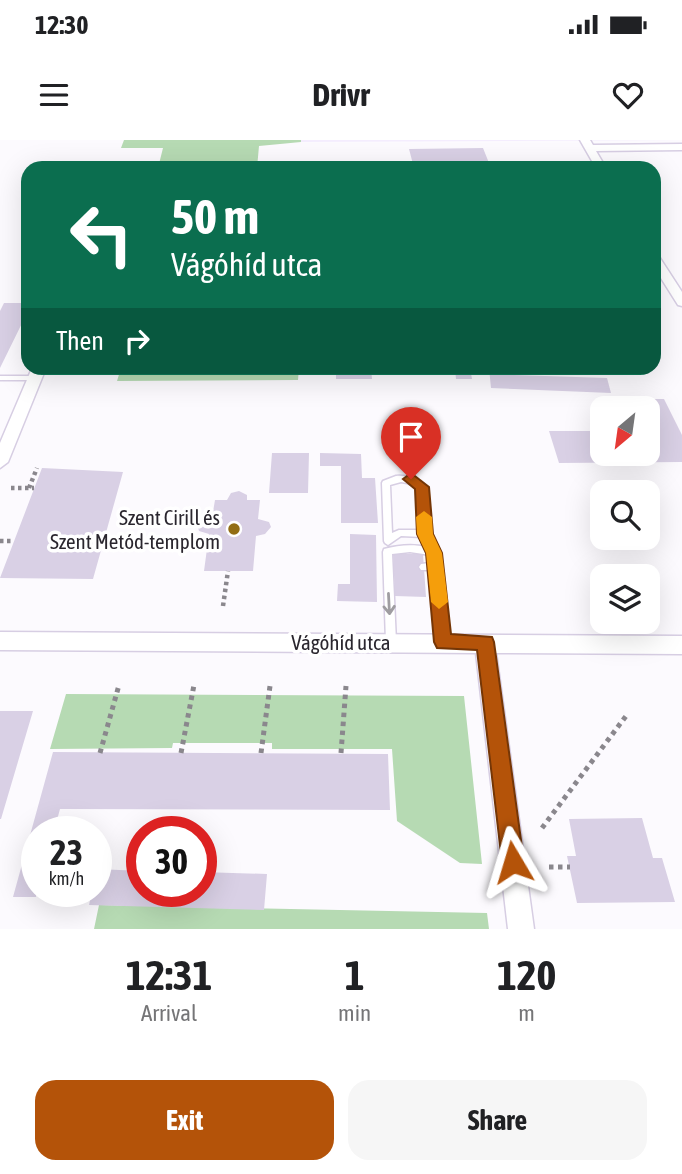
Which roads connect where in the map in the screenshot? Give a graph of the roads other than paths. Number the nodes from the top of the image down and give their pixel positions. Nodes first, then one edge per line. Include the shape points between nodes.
1 (587, 144) edge
2 (682, 147) edge
3 (597, 161) edge
4 (661, 268) edge
5 (682, 302) edge
6 (22, 375) edge
7 (36, 375) edge
8 (0, 378) edge
9 (0, 463) edge
10 (425, 534) junction
11 (388, 539) junction
12 (387, 552) junction
13 (434, 553) junction
14 (435, 566) junction
15 (424, 567) dead end
16 (0, 641) edge
17 (391, 642) junction
18 (443, 642) junction
19 (485, 642) junction
20 (682, 645) edge
21 (521, 929) edge

1 - 2 street
1 - 3 street
4 - 5 street
6 - 8 lane
7 - 9 street
10 - 11 lane via 400,533
10 - 11 lane via 422,487 411,479 396,478 386,483
10 - 13 lane
11 - 12 lane
12 - 13 lane via 421,548
12 -> 17 lane
13 - 14 lane
14 - 15 lane
14 - 18 lane
16 - 17 street, Vágóhíd utca
17 - 18 street, Vágóhíd utca
18 - 19 street, Vágóhíd utca
19 - 20 street, Vágóhíd utca
19 - 21 street

